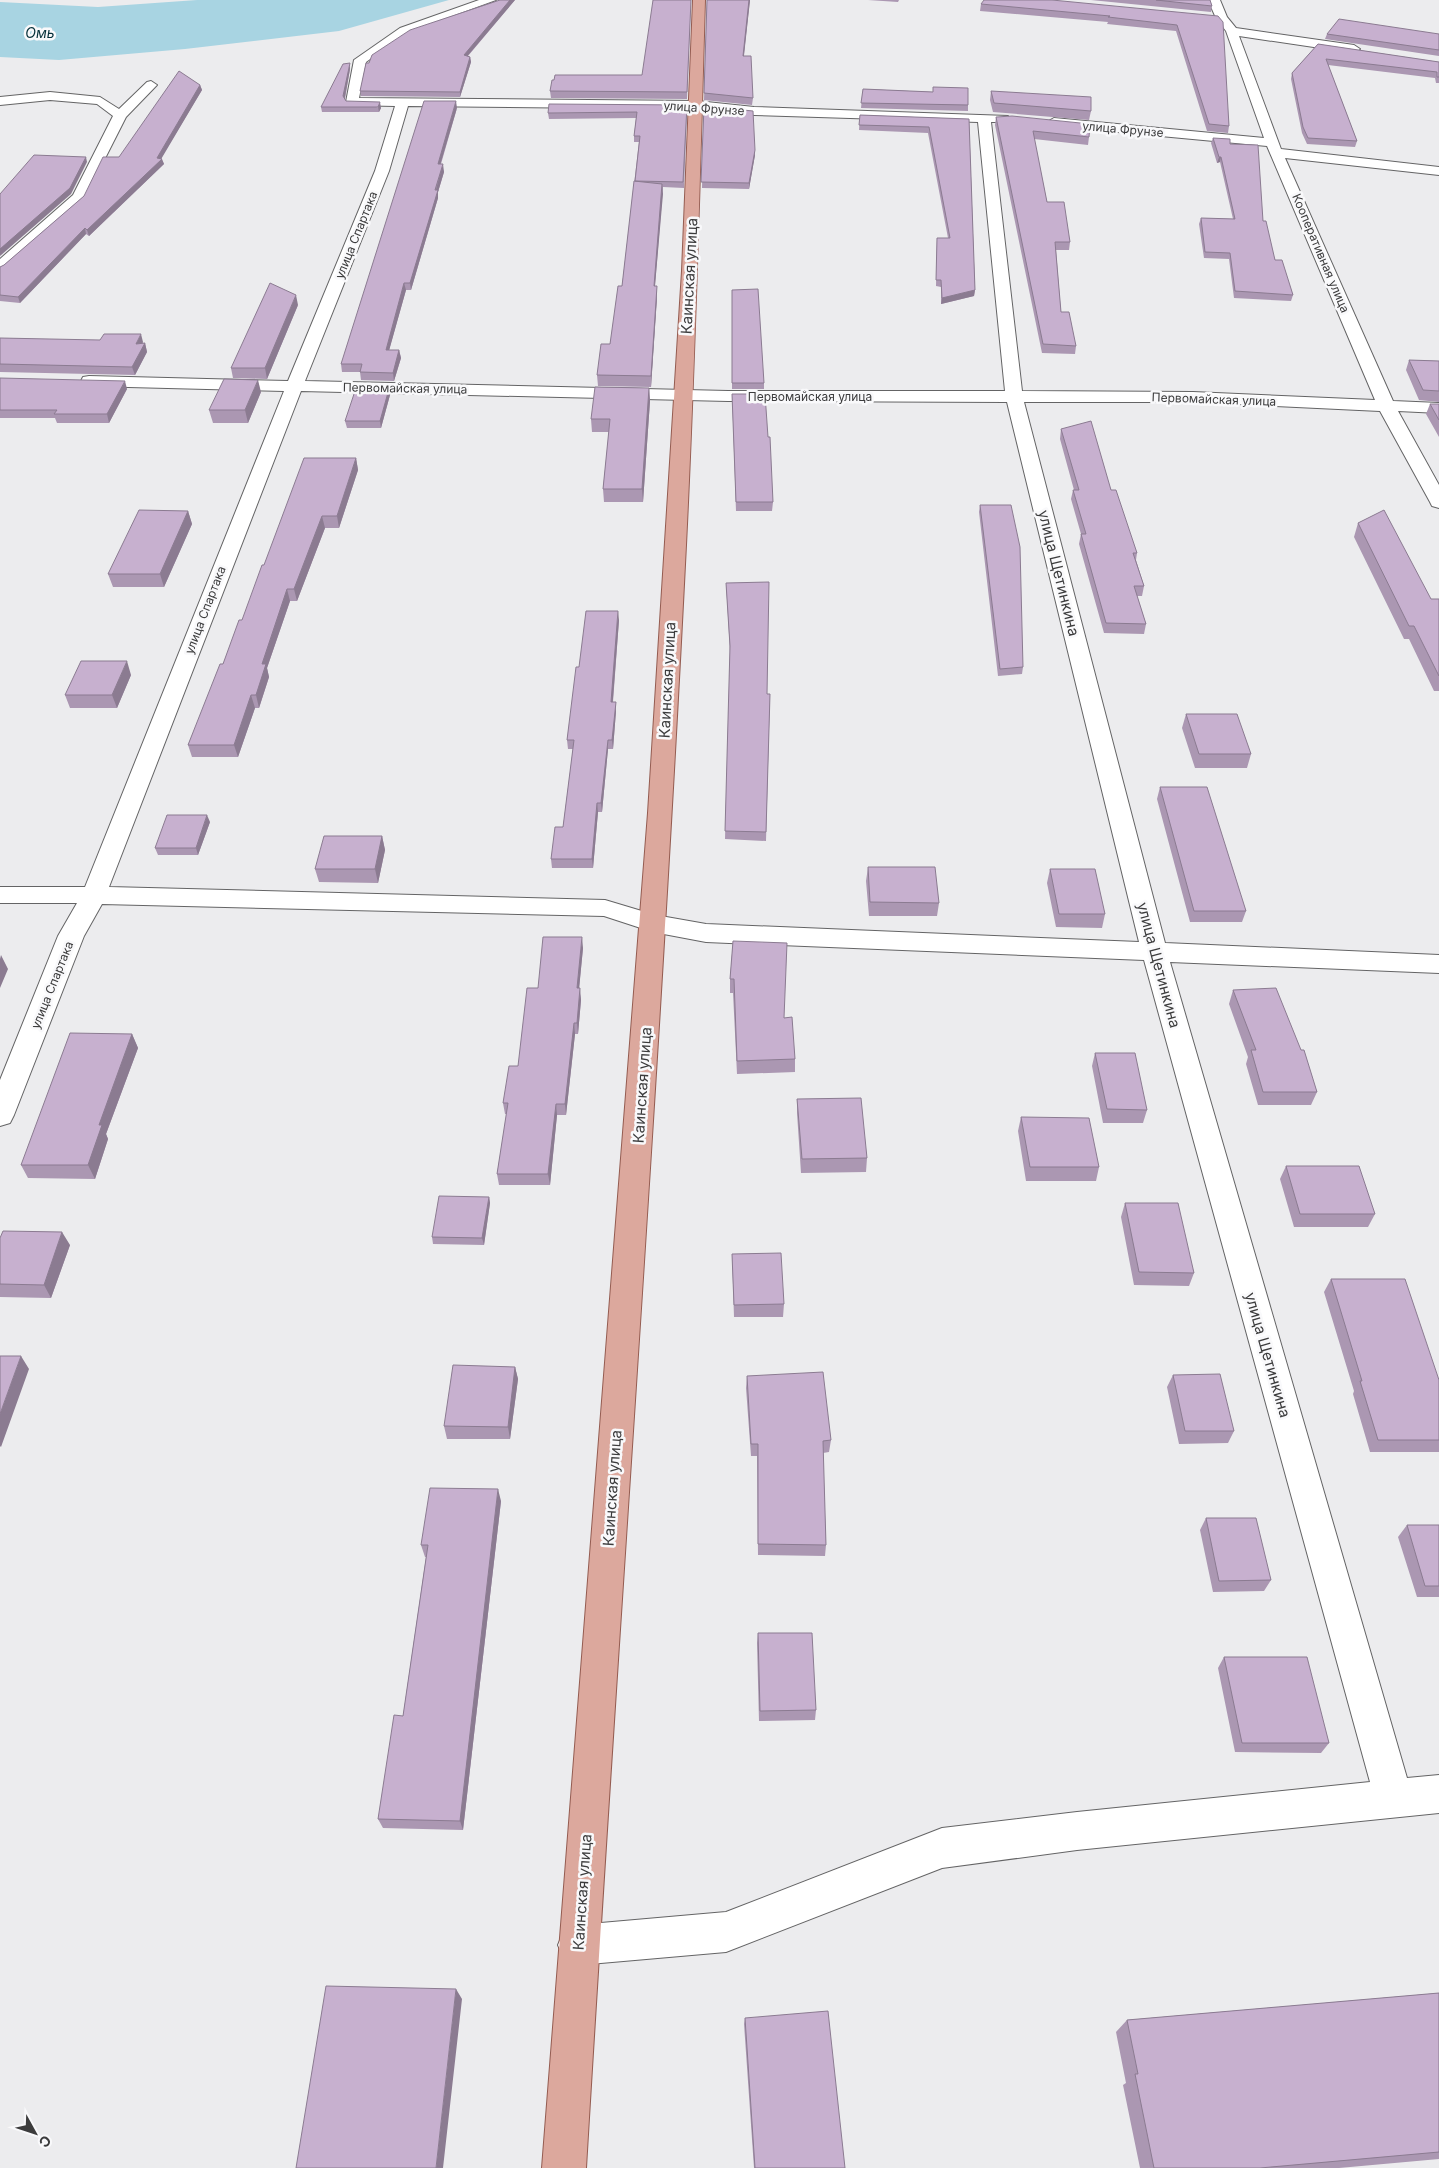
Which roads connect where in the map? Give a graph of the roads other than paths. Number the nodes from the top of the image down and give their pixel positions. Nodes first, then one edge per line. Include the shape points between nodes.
1 (490, 0) edge
2 (699, 0) edge
3 (1214, 0) edge
4 (1232, 31) junction
5 (1370, 52) edge
6 (150, 85) dead end
7 (0, 101) edge
8 (403, 102) junction
9 (697, 105) junction
10 (120, 115) junction
11 (1020, 119) edge
12 (984, 120) junction
13 (1040, 121) edge
14 (1275, 148) junction
15 (1439, 171) edge
16 (0, 268) edge
17 (69, 381) edge
18 (295, 386) junction
19 (683, 395) junction
20 (1014, 396) junction
21 (1387, 407) junction
22 (1439, 408) edge
23 (1439, 502) edge
24 (0, 895) edge
25 (94, 895) junction
26 (654, 923) junction
27 (1154, 951) junction
28 (1439, 964) edge
29 (0, 1115) edge
30 (1439, 1794) edge
31 (1394, 1798) junction
32 (578, 1945) junction
33 (564, 2168) edge

1 - 8 street, улица Фрунзе via 404,30 360,60 352,102
2 - 9 main road, Каинская улица
3 - 4 street, Кооперативная улица via 1218,18
4 - 5 street
4 - 14 street, Кооперативная улица
6 - 10 street
7 - 10 street via 50,96 100,101
8 - 9 street, улица Фрунзе
8 - 18 street, улица Спартака via 382,171
9 - 12 street, улица Фрунзе via 754,112
9 - 19 main road, Каинская улица
10 - 16 street via 79,197
11 - 12 street, улица Фрунзе
12 - 20 street, улица Щетинкина
13 - 14 street, улица Фрунзе
14 - 15 street, улица Фрунзе
14 - 21 street, Кооперативная улица
17 - 18 street, Первомайская улица
18 - 19 street, Первомайская улица
18 - 25 street, улица Спартака
19 - 20 street, Первомайская улица
19 - 26 main road, Каинская улица
20 - 21 street, Первомайская улица via 1193,397
20 - 27 street, улица Щетинкина
21 - 22 street, Первомайская улица
21 - 23 street, Кооперативная улица
24 - 25 street
25 - 26 street via 605,908
25 - 29 street, улица Спартака via 71,936
26 - 27 street via 706,933
26 - 32 main road, Каинская улица
27 - 28 street
27 - 31 street, улица Щетинкина
30 - 31 street
31 - 32 street via 942,1848 726,1932
32 - 33 main road, Каинская улица

